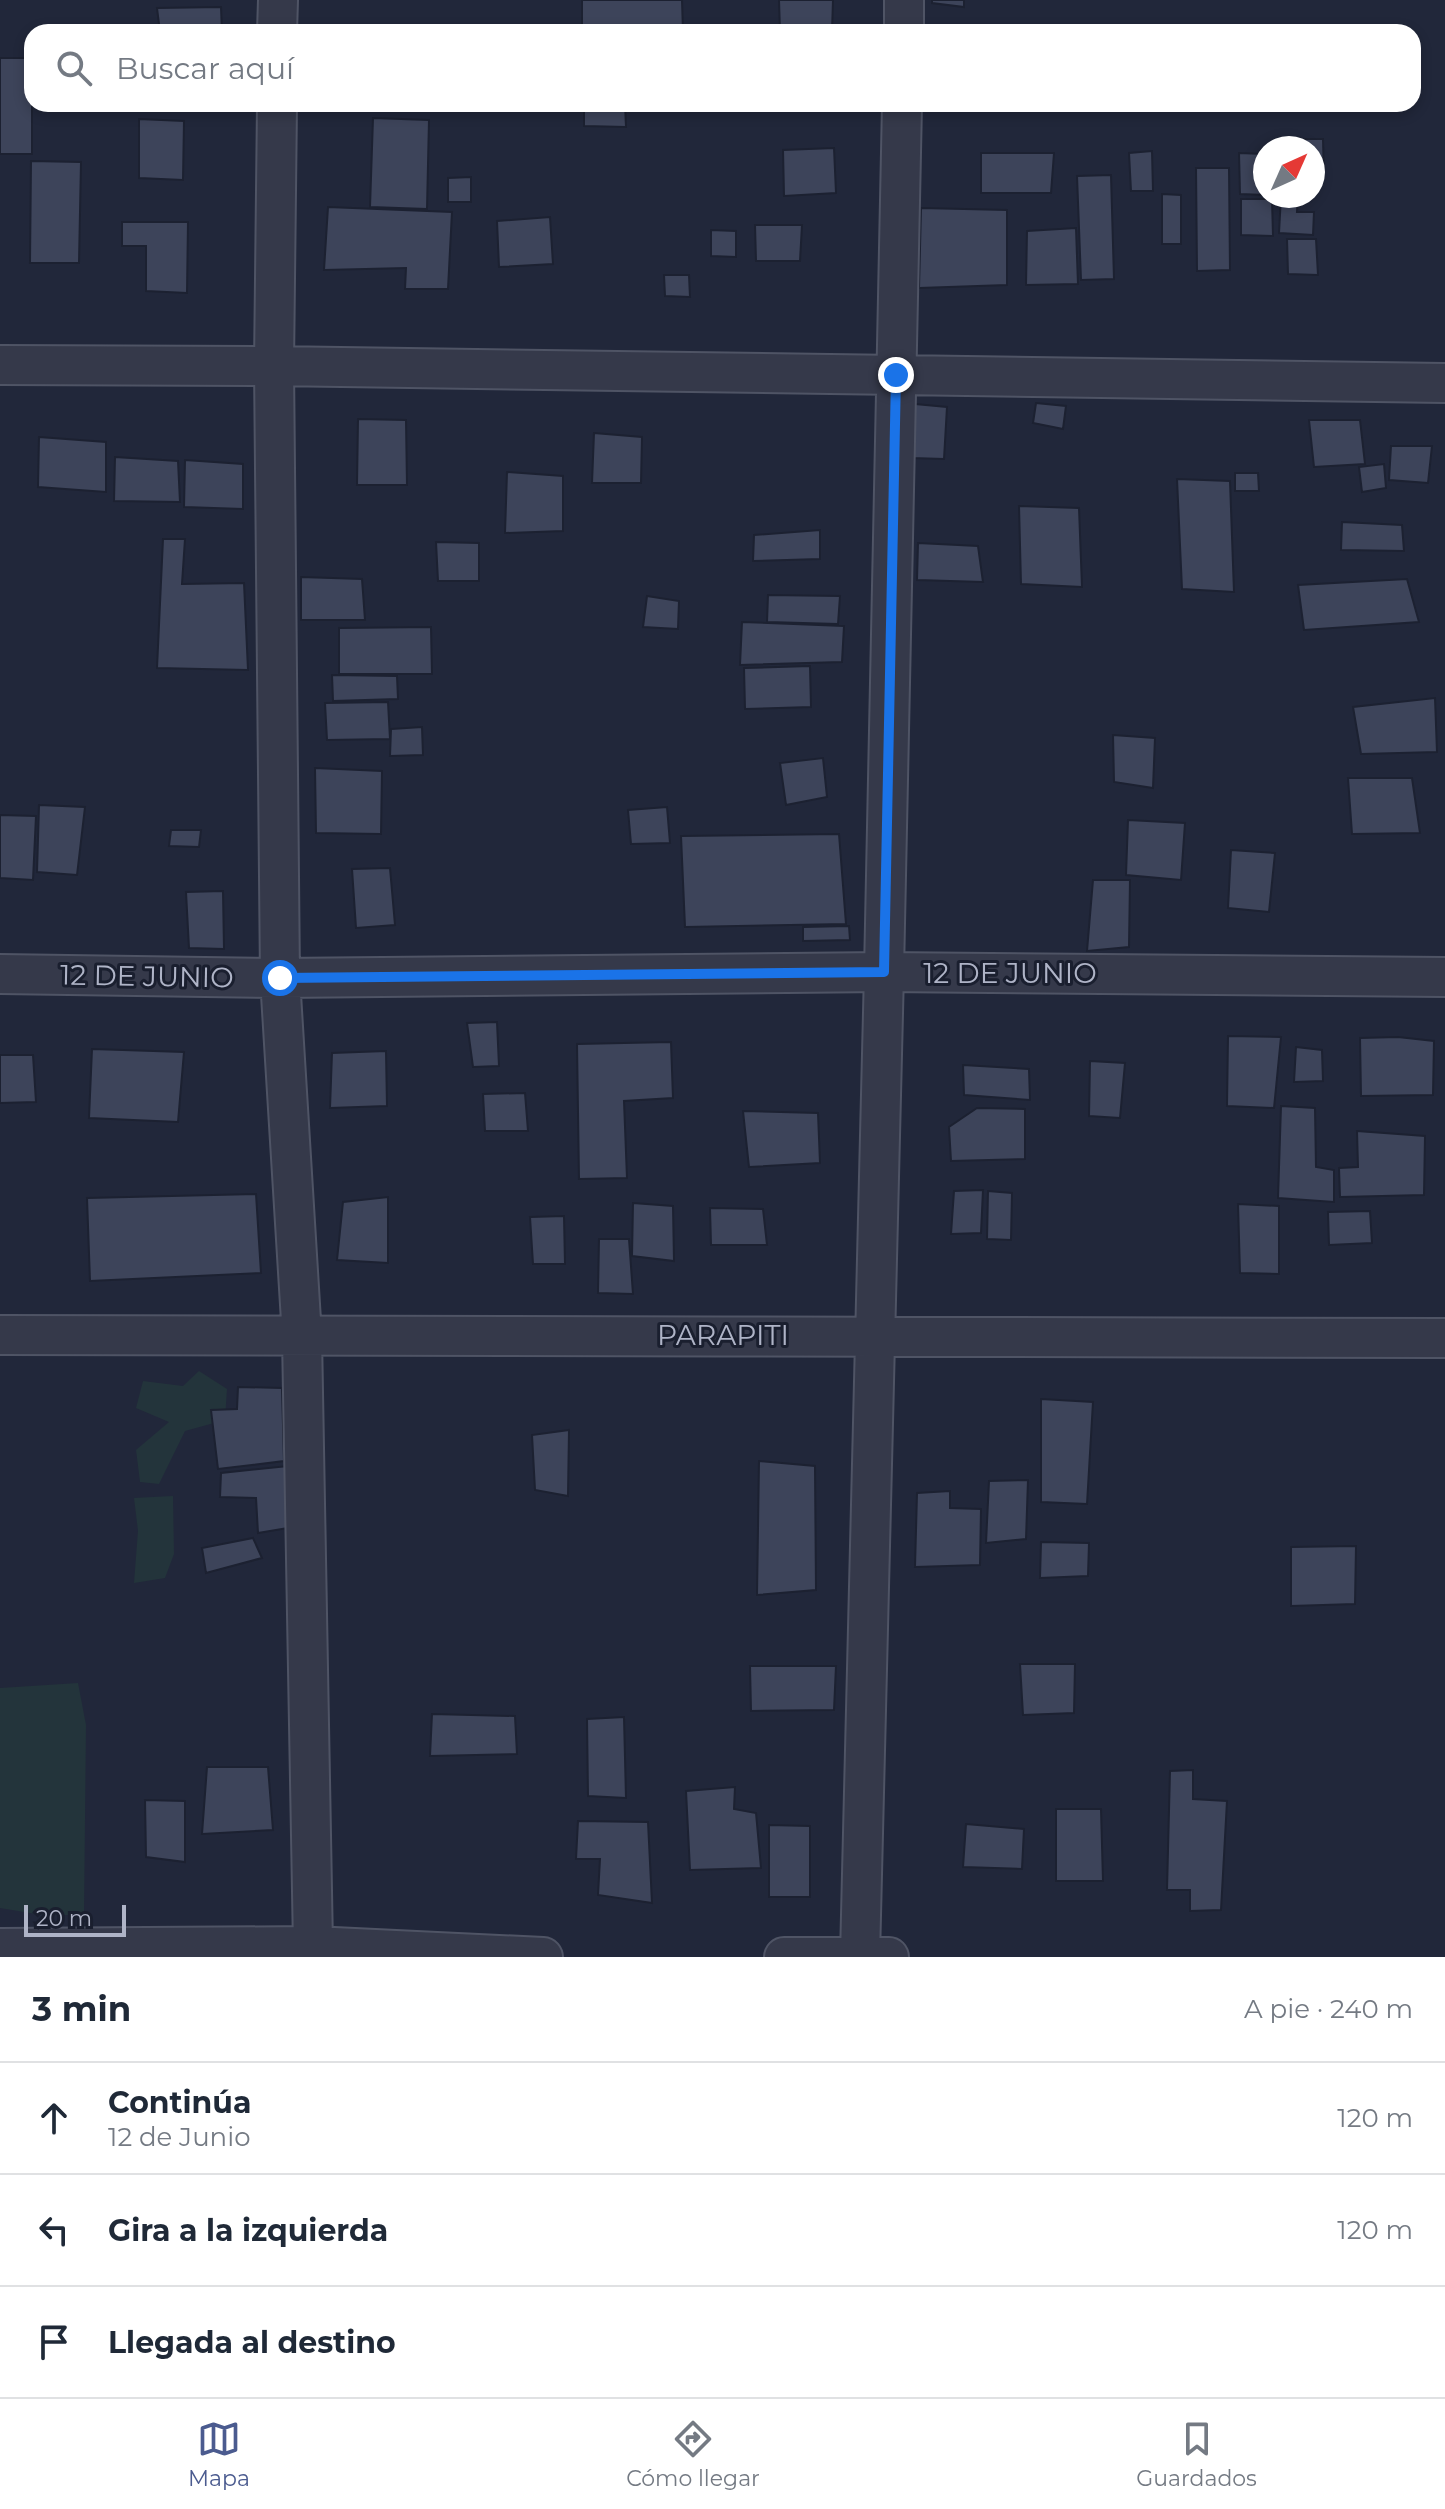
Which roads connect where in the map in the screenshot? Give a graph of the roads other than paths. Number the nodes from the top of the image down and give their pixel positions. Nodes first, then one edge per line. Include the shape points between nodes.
1 (278, 0) edge
2 (904, 0) edge
3 (277, 24) edge
4 (904, 24) edge
5 (277, 112) edge
6 (902, 112) edge
7 (0, 365) edge
8 (274, 366) junction
9 (896, 375) junction
10 (1445, 383) edge
11 (884, 972) junction
12 (0, 974) edge
13 (1445, 977) edge
14 (280, 978) junction
15 (0, 1335) edge
16 (874, 1335) junction
17 (302, 1337) junction
18 (1445, 1338) edge
19 (313, 1946) junction
20 (0, 1948) edge
21 (173, 1952) edge
22 (875, 1956) edge
23 (543, 1957) edge
24 (784, 1957) edge

1 - 3 street
2 - 4 street
5 - 8 street
6 - 9 street
7 - 8 street
8 - 9 street
8 - 14 street
9 - 10 street
9 - 11 street
11 - 13 street, 12 DE JUNIO
11 - 14 street, 12 DE JUNIO
11 - 16 street
12 - 14 street, 12 DE JUNIO
14 - 17 street
15 - 17 street, PARAPITI
16 - 17 street, PARAPITI
16 - 18 street, PARAPITI
16 - 22 street
17 - 19 street
19 - 21 street
19 - 23 street
20 - 21 street
22 - 24 street

